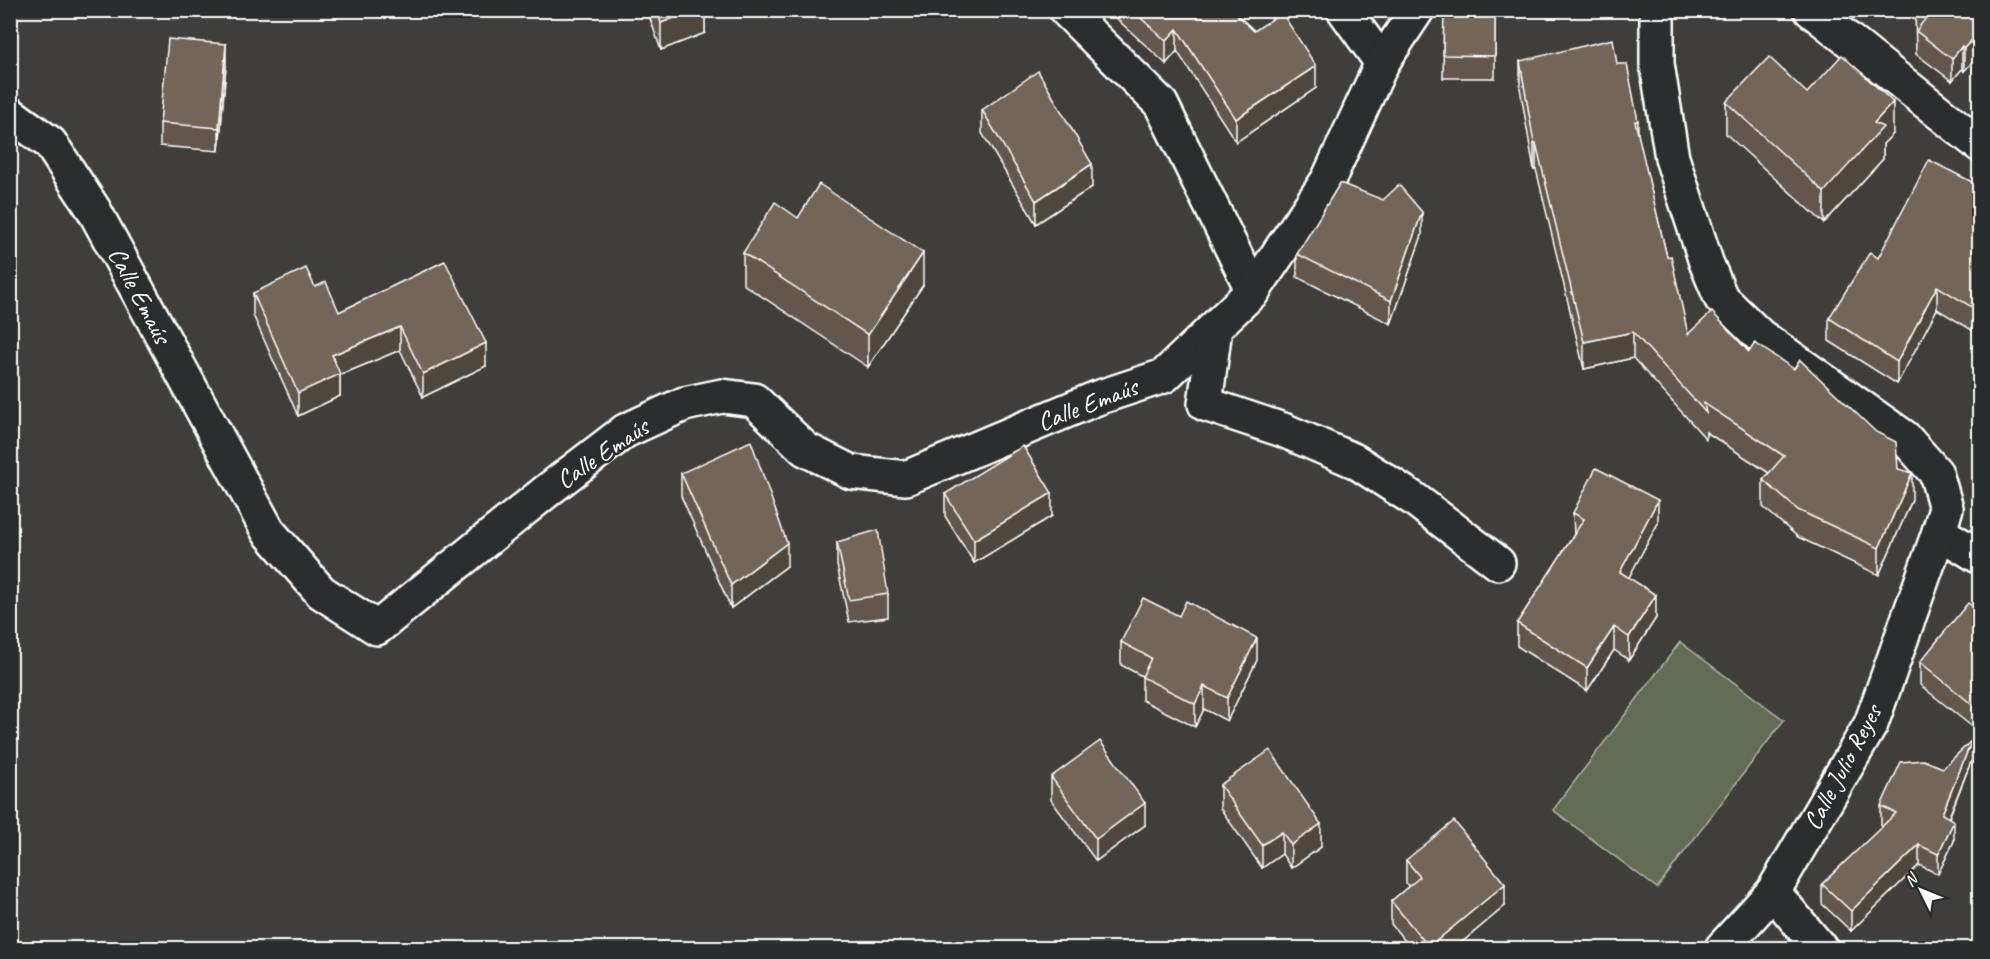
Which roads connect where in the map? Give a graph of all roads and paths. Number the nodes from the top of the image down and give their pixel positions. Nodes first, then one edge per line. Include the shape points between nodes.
1 (1066, 10) edge
2 (1344, 10) edge
3 (1418, 10) edge
4 (1657, 10) edge
5 (1811, 10) edge
6 (1382, 63) junction
7 (10, 114) edge
8 (1980, 145) edge
9 (1253, 291) junction
10 (1215, 328) junction
11 (1939, 532) junction
12 (1980, 557) edge
13 (1498, 563) dead end
14 (1773, 892) junction
15 (1722, 948) edge
16 (1820, 948) edge

1 - 9 street via 1161,104
2 - 6 street
3 - 6 street, Calle Emaús
4 - 11 street, Calle Julio Reyes via 1657,64 1672,158 1720,298 1760,336 1904,437 1936,473 1946,508
5 - 8 street
6 - 9 street, Calle Emaús via 1328,180
7 - 10 street, Calle Emaús via 50,143 94,210 268,531 321,592 377,628 625,431 684,404 722,396 754,400 805,449 842,468 906,478 1097,398 1164,375
9 - 10 street, Calle Emaús
10 - 13 street via 1205,404 1283,430 1356,461
11 - 12 street
11 - 14 street, Calle Julio Reyes via 1871,724
14 - 15 street, Calle Julio Reyes
14 - 16 street

